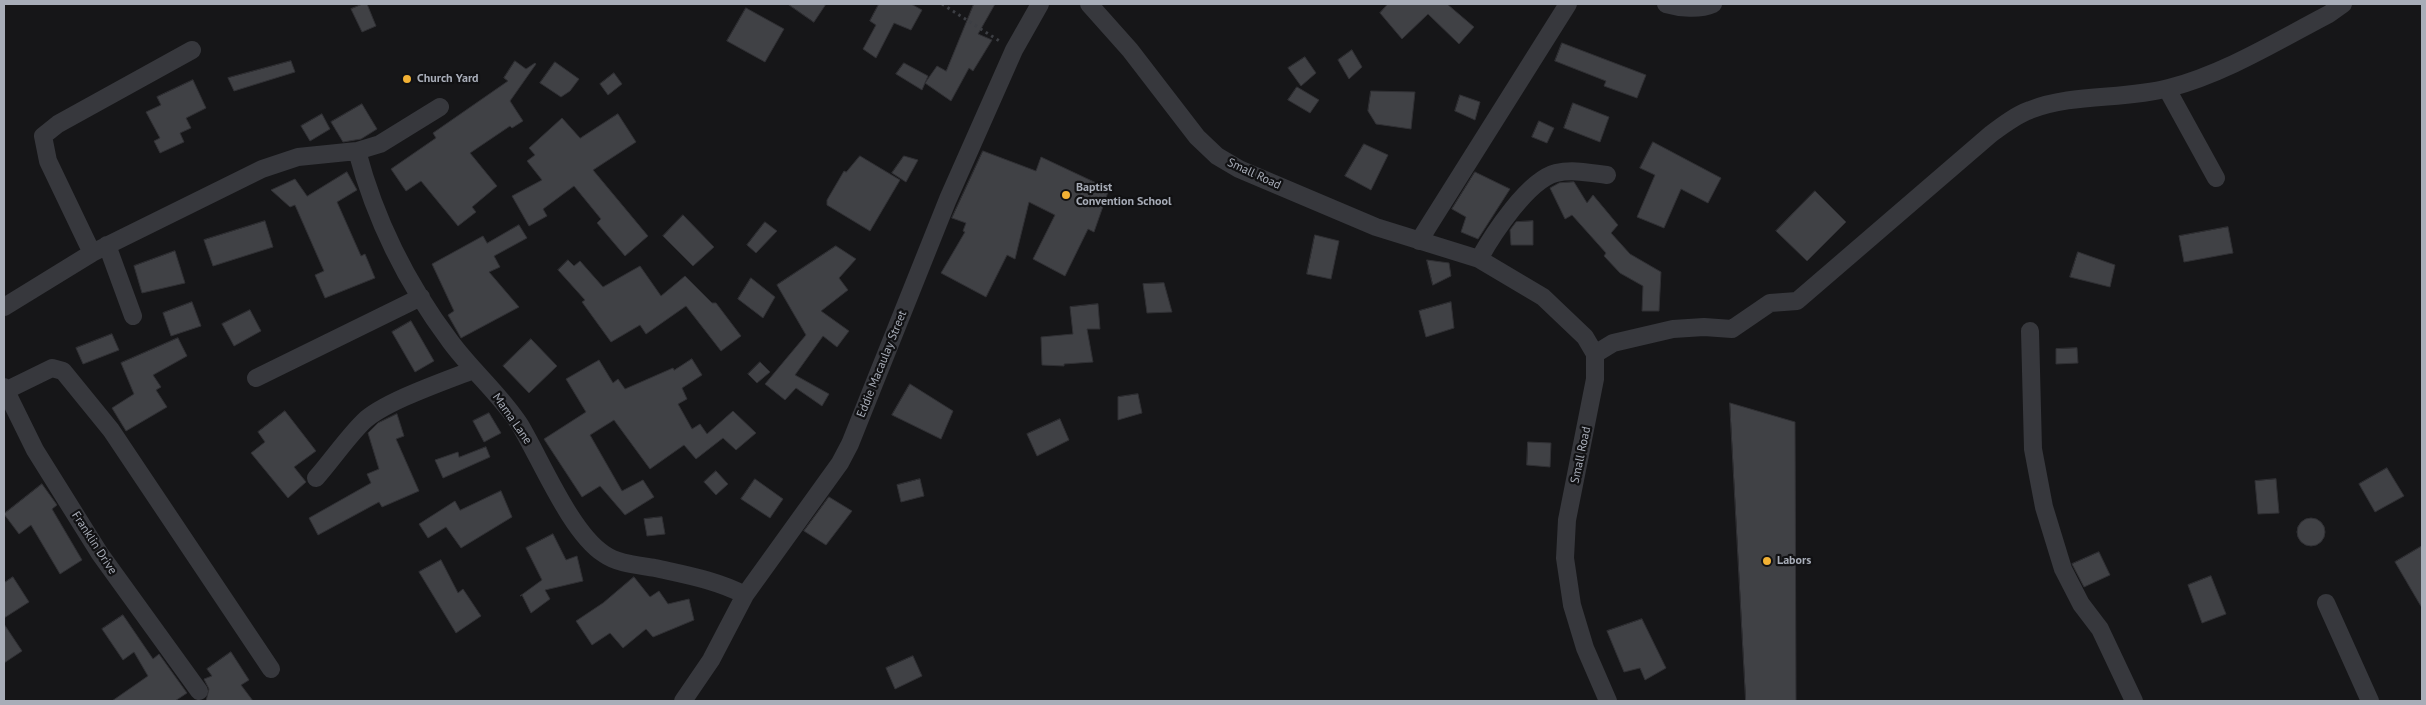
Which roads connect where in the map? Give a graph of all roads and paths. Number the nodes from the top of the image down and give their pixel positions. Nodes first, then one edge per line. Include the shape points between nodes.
1 (942, 4) edge
2 (1040, 4) edge
3 (1089, 4) edge
4 (1568, 4) edge
5 (1666, 4) edge
6 (1713, 4) edge
7 (2343, 4) edge
8 (192, 50) dead end
9 (1014, 50) junction
10 (2167, 89) junction
11 (440, 107) dead end
12 (357, 152) junction
13 (1607, 175) dead end
14 (2216, 178) dead end
15 (1418, 241) junction
16 (100, 249) junction
17 (1478, 259) junction
18 (421, 296) junction
19 (4, 307) edge
20 (133, 316) dead end
21 (2030, 331) dead end
22 (1595, 354) junction
23 (473, 370) junction
24 (256, 378) dead end
25 (5, 388) edge
26 (316, 478) dead end
27 (745, 594) junction
28 (2326, 603) dead end
29 (271, 669) dead end
30 (199, 691) dead end
31 (683, 701) edge
32 (1608, 701) edge
33 (2134, 701) edge
34 (2370, 701) edge

1 - 9 path
2 - 9 street, Eddie Macaulay Street
3 - 15 street, Small Road via 1130,50 1197,137 1217,156 1239,170 1368,224
4 - 15 street
5 - 6 street via 1677,7
7 - 10 street via 2224,68
8 - 16 street via 58,124 43,136 48,161
9 - 27 street, Eddie Macaulay Street via 948,199 850,444 840,464
10 - 14 street
10 - 22 street via 2049,104 2029,110 1991,134 1797,301 1770,303 1732,329 1673,329 1613,343
11 - 12 street via 380,144
12 - 16 street via 298,157 262,169
12 - 18 street, Mama Lane via 380,220
13 - 17 street via 1571,171 1554,173 1539,183 1506,216
15 - 17 street, Small Road
16 - 19 street
16 - 20 street
17 - 22 street, Small Road via 1543,297 1585,337
18 - 23 street, Mama Lane
18 - 24 street
21 - 33 street via 2033,449 2044,507 2063,569 2081,604 2100,630
22 - 32 street, Small Road via 1595,379 1567,520 1565,558 1572,605 1585,648
23 - 26 street via 423,390 364,421
23 - 27 street, Mama Lane via 519,424 591,544 622,562 710,580
25 - 29 street via 52,368 63,371 111,430
25 - 30 street, Franklin Drive via 35,450 100,554
27 - 31 street, Eddie Macaulay Street via 711,660
28 - 34 street

